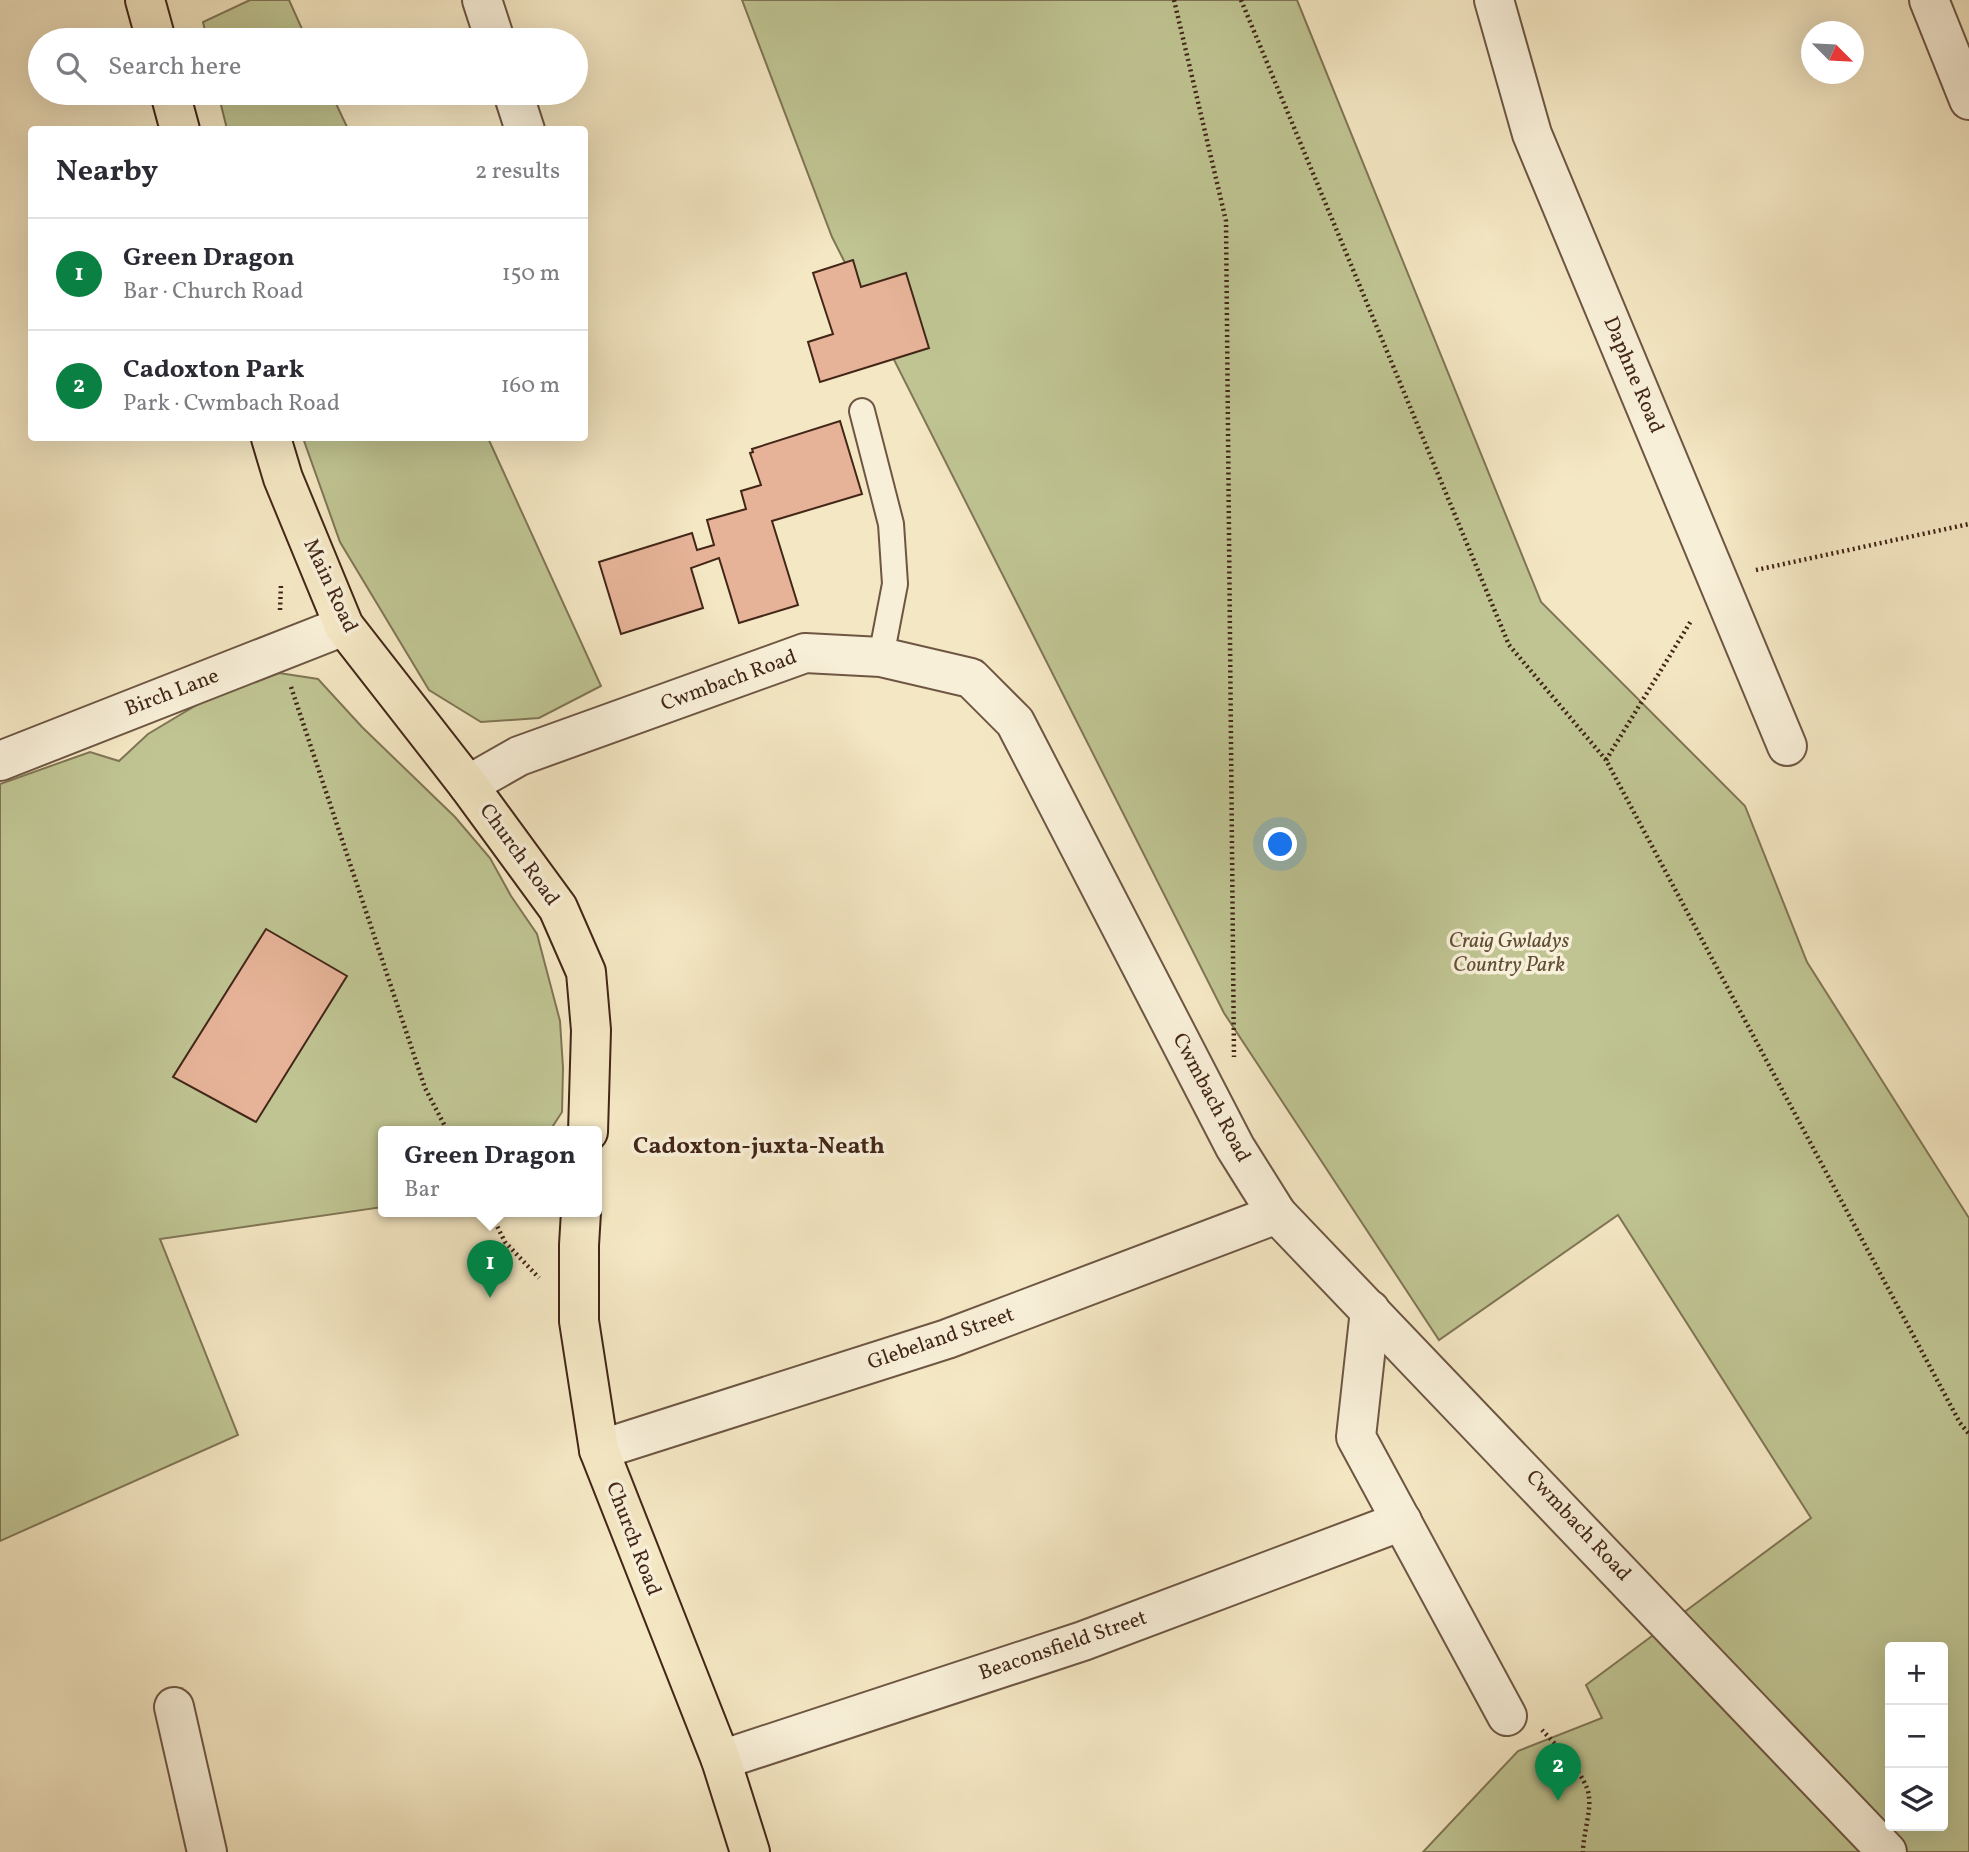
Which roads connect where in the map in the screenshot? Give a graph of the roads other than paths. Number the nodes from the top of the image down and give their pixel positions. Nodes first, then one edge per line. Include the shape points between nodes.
1 (145, 0) edge
2 (482, 0) edge
3 (1494, 0) edge
4 (1929, 0) edge
5 (153, 28) edge
6 (491, 28) edge
7 (1969, 100) edge
8 (173, 105) edge
9 (517, 105) edge
10 (179, 126) edge
11 (524, 126) edge
12 (862, 411) dead end
13 (272, 441) edge
14 (344, 626) junction
15 (881, 657) junction
16 (1787, 746) dead end
17 (0, 761) edge
18 (468, 785) junction
19 (588, 1126) edge
20 (1277, 1213) junction
21 (581, 1217) edge
22 (1370, 1310) junction
23 (599, 1450) junction
24 (1402, 1521) junction
25 (174, 1707) dead end
26 (1522, 1720) road end
27 (720, 1760) junction
28 (207, 1852) edge
29 (750, 1852) edge
30 (1887, 1852) edge

1 - 5 main road
2 - 6 street
3 - 16 street, Daphne Road via 1532,134
4 - 7 street
8 - 10 main road
9 - 11 street
12 - 15 lane via 891,524 895,584
13 - 14 main road, Main Road
14 - 17 street, Birch Lane
14 - 18 main road, Main Road
15 - 18 street, Cwmbach Road via 805,653 519,756
15 - 20 street, Cwmbach Road via 971,678 1015,722 1235,1147
18 - 19 main road, Church Road via 558,908 586,972 591,1030
20 - 22 street, Cwmbach Road
20 - 23 street, Glebeland Street via 947,1339
21 - 23 main road, Church Road via 579,1321
22 - 24 street via 1356,1437
22 - 30 street, Cwmbach Road
23 - 27 main road, Church Road
24 - 26 street
24 - 27 street, Beaconsfield Street via 1083,1641
25 - 28 street
27 - 29 main road, Church Road

